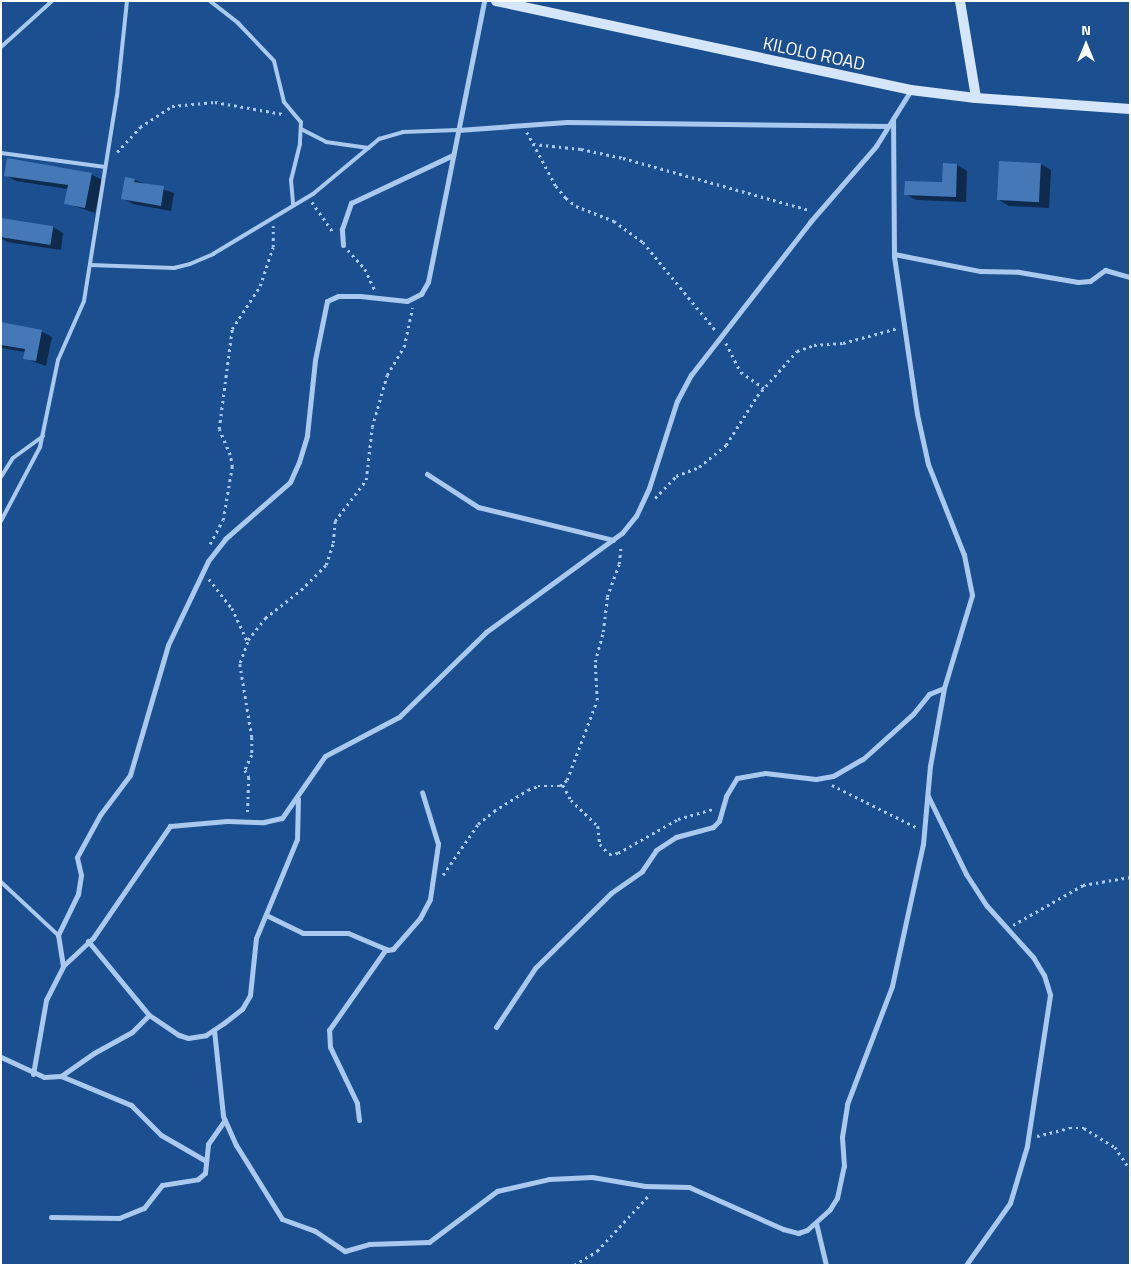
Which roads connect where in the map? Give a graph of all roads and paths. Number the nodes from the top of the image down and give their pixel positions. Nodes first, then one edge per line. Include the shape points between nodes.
1 (52, 1) edge
2 (127, 1) edge
3 (210, 1) edge
4 (484, 1) edge
5 (496, 1) edge
6 (960, 1) edge
7 (1, 47) edge
8 (911, 90) junction
9 (976, 98) junction
10 (1130, 108) edge
11 (294, 114) junction
12 (893, 119) junction
13 (522, 124) junction
14 (888, 126) junction
15 (301, 129) junction
16 (458, 130) junction
17 (534, 144) junction
18 (369, 148) junction
19 (1, 153) edge
20 (453, 154) junction
21 (106, 165) junction
22 (293, 205) junction
23 (818, 213) junction
24 (273, 216) junction
25 (343, 245) dead end
26 (894, 254) junction
27 (90, 265) junction
28 (1130, 277) edge
29 (416, 297) junction
30 (904, 326) junction
31 (720, 337) junction
32 (764, 388) junction
33 (43, 436) junction
34 (427, 474) dead end
35 (1, 477) edge
36 (650, 503) dead end
37 (1, 521) edge
38 (622, 533) junction
39 (613, 540) junction
40 (208, 561) junction
41 (202, 573) junction
42 (248, 640) junction
43 (944, 688) junction
44 (823, 779) junction
45 (563, 785) junction
46 (422, 792) dead end
47 (928, 795) junction
48 (298, 796) junction
49 (726, 796) junction
50 (248, 821) junction
51 (924, 831) junction
52 (1130, 877) edge
53 (1, 882) edge
54 (432, 889) junction
55 (266, 915) junction
56 (1008, 928) junction
57 (58, 935) junction
58 (88, 941) junction
59 (386, 949) junction
60 (63, 966) junction
61 (149, 1014) junction
62 (496, 1026) dead end
63 (214, 1030) junction
64 (1, 1057) edge
65 (33, 1074) junction
66 (61, 1076) junction
67 (225, 1120) junction
68 (359, 1120) dead end
69 (1028, 1138) junction
70 (206, 1160) junction
71 (1130, 1169) edge
72 (658, 1187) junction
73 (51, 1217) dead end
74 (816, 1222) junction
75 (574, 1265) edge
76 (826, 1265) edge
77 (966, 1265) edge

1 - 7 lane
2 - 21 lane
3 - 11 lane via 238,23 274,61 282,98
4 - 16 street
5 - 8 main road, KILOLO ROAD
6 - 9 main road
8 - 9 main road, KILOLO ROAD
8 - 12 street
9 - 10 main road, KILOLO ROAD
11 - 15 lane via 301,122
11 - 21 path via 269,113 216,102 172,106 140,127
12 - 14 street
12 - 26 street
13 - 14 street
13 - 16 street
13 - 17 path
14 - 23 street via 876,146
15 - 18 lane via 326,142
15 - 22 lane via 291,180
16 - 18 lane via 390,134
16 - 20 street
17 - 23 path via 581,148 623,158
17 - 31 path via 566,198 576,206 614,220 643,242
18 - 22 lane via 313,194
19 - 21 lane
20 - 25 street via 350,202 342,229
20 - 29 street via 428,282
21 - 27 lane
22 - 24 lane
23 - 31 street
24 - 27 lane via 213,254 190,264 174,268
24 - 40 path via 269,262 260,286 232,330 219,429 232,467 223,520 212,537
26 - 28 street via 965,268 1019,272 1078,282 1090,281 1105,270
26 - 30 street
27 - 33 lane via 81,311 55,370
29 - 40 street via 407,300 338,296 327,301 315,360 308,435 290,482 225,539
29 - 42 path via 404,347 387,375 372,427 366,480 335,521 326,565 265,618
30 - 32 path via 838,344 805,346
30 - 43 street via 928,464 964,556 972,595
31 - 32 path via 741,372
31 - 38 street via 691,375 677,401 649,488 636,516
32 - 36 path via 726,445 699,467 676,476
33 - 35 lane via 12,458
33 - 37 lane
34 - 39 street via 478,507
38 - 39 street
38 - 45 path via 620,564 607,597 595,662 597,700 570,775
39 - 48 street via 486,632 399,717 325,756
40 - 41 street
41 - 42 path via 219,588 220,596 232,608
41 - 57 street via 168,645 130,775 100,815 77,857 81,875 78,894
42 - 50 path via 247,653 240,664 252,737 252,755 245,770 249,777
43 - 44 street via 929,694 913,714 863,759
43 - 47 street
44 - 49 street via 779,773 746,774 737,778
44 - 51 path
45 - 49 path via 574,804 598,826 600,844 608,854 618,853 678,819 711,811
45 - 54 path via 538,786 494,811 478,824
46 - 54 street via 438,844
47 - 51 street
47 - 56 street via 966,874 987,906
48 - 50 street via 282,818
48 - 55 street via 297,839
49 - 62 street via 719,821 713,827 663,844 642,872 611,893 586,917 535,968
50 - 58 street via 170,826 144,867
51 - 74 street via 885,1012 843,1120 844,1166 837,1198
52 - 56 path via 1083,885
53 - 57 lane
54 - 59 street via 430,899 414,926 393,949
55 - 59 street via 303,933 354,934
55 - 63 street via 254,946 250,995 242,1009
56 - 69 street via 1044,975 1050,995
57 - 60 street
58 - 60 street
58 - 61 street
59 - 68 street via 329,1030 330,1047 357,1104
60 - 65 street via 46,1000
61 - 63 street via 188,1038
61 - 66 street via 132,1032
63 - 67 street via 219,1092
64 - 65 street
65 - 66 street via 49,1078
66 - 70 street via 131,1105 161,1135
67 - 70 street via 208,1144
67 - 72 street via 236,1145 282,1219 315,1231 345,1251 369,1244 429,1242 496,1191 549,1179 592,1178
69 - 71 path via 1069,1128 1084,1128 1115,1147
69 - 77 street via 1010,1202
70 - 73 street via 203,1176 162,1185 144,1208 132,1214 119,1218
72 - 74 street via 689,1187 798,1233
72 - 75 path via 597,1251
74 - 76 street

